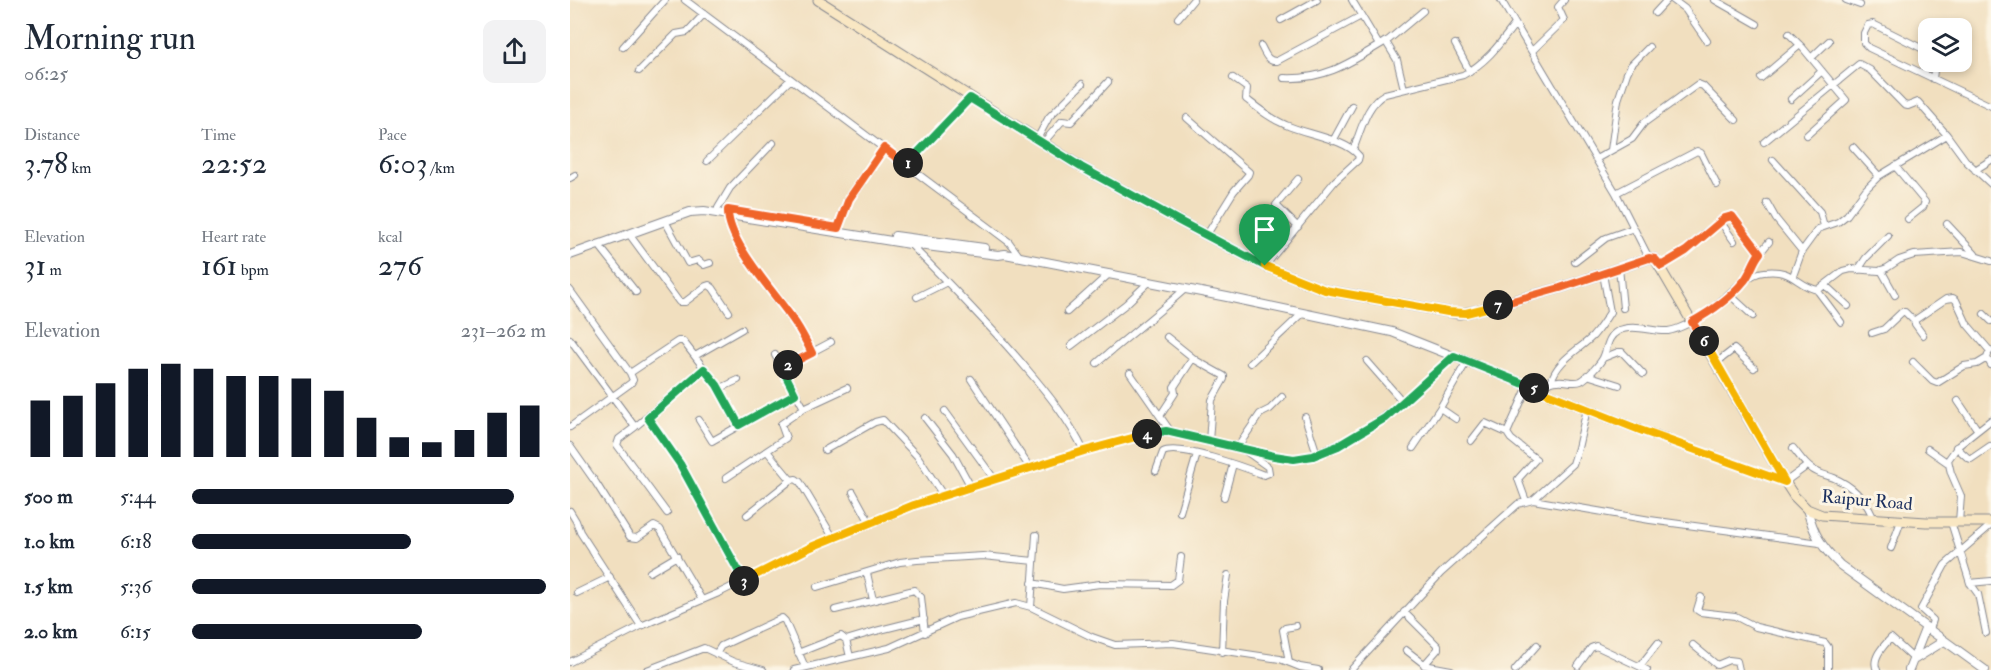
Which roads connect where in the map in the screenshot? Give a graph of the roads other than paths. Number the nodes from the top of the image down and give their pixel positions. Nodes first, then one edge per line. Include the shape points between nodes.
1 (665, 0) edge
2 (685, 0) edge
3 (818, 0) edge
4 (1193, 0) edge
5 (1317, 0) edge
6 (1352, 0) edge
7 (1501, 0) edge
8 (1507, 0) edge
9 (1564, 0) edge
10 (1667, 0) edge
11 (1673, 0) edge
12 (1715, 0) edge
13 (1846, 0) edge
14 (1860, 5) dead end
15 (1506, 9) junction
16 (1423, 11) dead end
17 (1655, 13) dead end
18 (704, 14) junction
19 (1361, 16) junction
20 (1178, 18) dead end
21 (1281, 20) dead end
22 (1515, 24) junction
23 (1757, 24) dead end
24 (1789, 34) dead end
25 (1707, 41) dead end
26 (1829, 41) dead end
27 (1383, 43) junction
28 (1455, 44) dead end
29 (1800, 45) junction
30 (1261, 46) dead end
31 (1649, 46) dead end
32 (1918, 46) edge
33 (623, 47) dead end
34 (1532, 51) junction
35 (1811, 58) junction
36 (639, 71) dead end
37 (1822, 71) junction
38 (1470, 72) junction
39 (1918, 72) edge
40 (1919, 72) edge
41 (1934, 72) edge
42 (1233, 78) dead end
43 (1284, 78) dead end
44 (1761, 78) dead end
45 (791, 79) junction
46 (1933, 79) junction
47 (1108, 82) dead end
48 (1082, 84) dead end
49 (1834, 86) junction
50 (1404, 89) junction
51 (970, 98) junction
52 (1791, 99) dead end
53 (1352, 106) dead end
54 (1991, 106) edge
55 (1187, 118) dead end
56 (1736, 120) dead end
57 (1807, 135) dead end
58 (1947, 135) junction
59 (1040, 141) junction
60 (1333, 141) junction
61 (1764, 142) dead end
62 (773, 143) dead end
63 (1853, 147) dead end
64 (884, 148) junction
65 (1353, 150) junction
66 (1611, 150) junction
67 (1596, 159) junction
68 (1773, 160) dead end
69 (1991, 160) edge
70 (707, 161) dead end
71 (906, 165) junction
72 (1895, 166) junction
73 (1975, 170) junction
74 (1879, 176) junction
75 (1298, 178) dead end
76 (1991, 184) edge
77 (1717, 185) dead end
78 (1616, 193) junction
79 (1767, 203) dead end
80 (718, 208) junction
81 (728, 212) junction
82 (1908, 219) dead end
83 (665, 221) junction
84 (1720, 221) junction
85 (1947, 224) dead end
86 (1824, 226) junction
87 (1298, 227) junction
88 (838, 228) junction
89 (1634, 228) junction
90 (628, 234) junction
91 (1206, 236) junction
92 (1888, 236) dead end
93 (1734, 241) dead end
94 (1769, 242) dead end
95 (598, 244) junction
96 (910, 244) junction
97 (570, 250) edge
98 (1802, 251) junction
99 (1760, 253) junction
100 (1005, 254) junction
101 (570, 255) edge
102 (1976, 256) junction
103 (1020, 257) junction
104 (1649, 258) junction
105 (1991, 261) edge
106 (1575, 262) dead end
107 (710, 263) dead end
108 (1265, 266) junction
109 (1661, 266) junction
110 (1619, 268) junction
111 (1858, 270) junction
112 (1881, 270) junction
113 (1109, 274) junction
114 (1603, 274) junction
115 (1793, 276) junction
116 (1745, 280) junction
117 (947, 282) junction
118 (1149, 282) junction
119 (1826, 285) junction
120 (1185, 289) junction
121 (570, 290) edge
122 (1817, 290) junction
123 (636, 292) dead end
124 (1729, 294) junction
125 (1895, 295) dead end
126 (917, 297) dead end
127 (1848, 306) dead end
128 (1623, 308) dead end
129 (729, 312) dead end
130 (1067, 312) dead end
131 (1303, 313) junction
132 (1984, 314) dead end
133 (1753, 316) dead end
134 (1914, 321) junction
135 (1991, 321) edge
136 (1692, 322) junction
137 (1840, 322) dead end
138 (742, 329) dead end
139 (1872, 333) dead end
140 (1923, 335) dead end
141 (1167, 337) dead end
142 (570, 339) edge
143 (831, 342) dead end
144 (1071, 346) dead end
145 (812, 353) junction
146 (1989, 353) edge
147 (695, 356) junction
148 (775, 356) dead end
149 (1454, 356) junction
150 (1193, 358) junction
151 (1603, 358) junction
152 (1367, 361) dead end
153 (1467, 361) junction
154 (1914, 362) dead end
155 (1097, 363) dead end
156 (1250, 363) dead end
157 (1716, 363) junction
158 (1991, 365) edge
159 (782, 368) junction
160 (1754, 368) dead end
161 (704, 369) junction
162 (630, 372) junction
163 (1130, 373) dead end
164 (1643, 374) dead end
165 (1587, 375) junction
166 (971, 378) dead end
167 (738, 380) dead end
168 (1551, 382) junction
169 (1619, 385) dead end
170 (1528, 386) junction
171 (847, 388) dead end
172 (719, 389) junction
173 (1538, 389) junction
174 (795, 394) junction
175 (612, 397) junction
176 (1282, 397) dead end
177 (1958, 401) dead end
178 (1403, 402) junction
179 (804, 408) junction
180 (1440, 408) junction
181 (1587, 409) junction
182 (945, 411) dead end
183 (1160, 416) junction
184 (1305, 417) dead end
185 (648, 418) junction
186 (925, 418) dead end
187 (1456, 419) dead end
188 (699, 420) dead end
189 (1991, 420) edge
190 (739, 425) junction
191 (570, 427) edge
192 (635, 427) junction
193 (1977, 429) junction
194 (1171, 432) junction
195 (1507, 433) junction
196 (1471, 441) dead end
197 (1209, 442) junction
198 (570, 446) edge
199 (1990, 446) edge
200 (1956, 447) junction
201 (1237, 448) junction
202 (1413, 448) dead end
203 (1793, 448) dead end
204 (1928, 449) dead end
205 (825, 450) dead end
206 (1245, 450) junction
207 (767, 451) junction
208 (1084, 451) junction
209 (1197, 454) junction
210 (1317, 454) junction
211 (1948, 462) junction
212 (1233, 464) junction
213 (1808, 466) junction
214 (1030, 468) junction
215 (1156, 471) dead end
216 (726, 478) dead end
217 (791, 480) junction
218 (995, 480) junction
219 (1785, 482) junction
220 (971, 487) junction
221 (853, 492) dead end
222 (943, 495) junction
223 (1224, 497) dead end
224 (1529, 500) junction
225 (1807, 509) junction
226 (570, 511) edge
227 (1180, 512) dead end
228 (667, 513) dead end
229 (747, 515) dead end
230 (1873, 517) junction
231 (1901, 521) junction
232 (1955, 522) junction
233 (870, 523) junction
234 (1991, 523) edge
235 (1036, 535) dead end
236 (834, 538) junction
237 (1820, 543) junction
238 (1891, 548) dead end
239 (1961, 552) junction
240 (677, 556) junction
241 (1181, 557) dead end
242 (1034, 561) junction
243 (650, 572) dead end
244 (867, 573) junction
245 (1228, 575) dead end
246 (610, 577) junction
247 (743, 581) junction
248 (1991, 581) edge
249 (1032, 583) junction
250 (1970, 583) junction
251 (817, 587) dead end
252 (577, 593) dead end
253 (1701, 597) dead end
254 (702, 600) junction
255 (873, 600) junction
256 (1031, 607) junction
257 (835, 610) dead end
258 (1404, 612) junction
259 (924, 619) junction
260 (640, 626) junction
261 (1296, 626) dead end
262 (1928, 629) junction
263 (926, 633) junction
264 (1986, 633) dead end
265 (846, 640) junction
266 (1944, 641) junction
267 (1658, 643) dead end
268 (1537, 645) dead end
269 (1693, 645) dead end
270 (1406, 650) dead end
271 (1222, 651) junction
272 (798, 653) junction
273 (716, 654) junction
274 (850, 657) junction
275 (1914, 659) junction
276 (570, 662) edge
277 (1289, 662) junction
278 (1424, 664) junction
279 (1578, 666) dead end
280 (805, 668) junction
281 (1643, 668) edge
282 (647, 670) edge
283 (763, 670) edge
284 (794, 670) edge
285 (1318, 670) edge
286 (1351, 670) edge
287 (1451, 670) edge
288 (1515, 670) edge
289 (1739, 670) edge
290 (1828, 670) edge
291 (1877, 670) edge
292 (1909, 670) edge
293 (1985, 670) edge

1 - 33 street
2 - 18 street
3 - 51 main road
4 - 20 street
5 - 21 street
6 - 19 street
7 - 15 street
8 - 15 street
9 - 34 street via 1558,7 1564,19
10 - 17 street
11 - 25 street via 1685,9
12 - 23 street
13 - 14 street
15 - 22 street
16 - 27 street
18 - 36 street via 687,32 676,34
18 - 45 street
19 - 27 street
19 - 30 street via 1277,61 1268,59
22 - 34 street
22 - 38 street via 1488,58
24 - 29 street
26 - 35 street
27 - 43 street via 1320,76
27 - 50 street via 1397,60
28 - 38 street
29 - 35 street
29 - 44 street
31 - 66 street via 1627,73 1618,100
32 - 39 street via 1878,26 1868,25 1864,33 1864,43 1869,48
34 - 67 street
35 - 37 street
37 - 49 street
37 - 52 street
38 - 50 street
40 - 46 street
41 - 46 street
42 - 60 street via 1246,87 1246,99 1269,116
45 - 64 street
45 - 70 street
46 - 54 street
47 - 59 street via 1071,122 1062,121
48 - 59 street via 1049,117
49 - 57 street via 1846,102
49 - 58 street via 1862,64 1904,105 1919,104
49 - 61 street
50 - 65 street via 1385,93 1374,102
51 - 59 main road
51 - 71 street
53 - 60 street
55 - 91 street via 1249,172
56 - 66 street via 1698,84 1644,123 1632,139
58 - 72 street
58 - 73 street
59 - 91 main road
60 - 65 street
62 - 80 street via 730,188
63 - 74 street
64 - 71 street
64 - 88 street via 849,199
65 - 87 street via 1359,154 1358,160 1335,181
66 - 67 street
67 - 78 street
68 - 86 street via 1820,212
69 - 73 street
71 - 103 street via 1009,242
72 - 74 street
72 - 82 street via 1925,202
73 - 76 street
74 - 86 street via 1847,215
75 - 87 street via 1276,205
77 - 78 street via 1697,151
78 - 89 street
79 - 98 street
80 - 81 street
80 - 97 street via 689,208
81 - 83 street via 696,211
81 - 88 street
81 - 96 street
81 - 145 street via 732,231
83 - 90 street
83 - 107 street via 688,263
84 - 93 street
84 - 99 street via 1734,218
84 - 109 street via 1686,251
85 - 102 street
86 - 98 street via 1815,231
87 - 108 street
88 - 100 street via 993,249
89 - 104 street
89 - 106 street via 1606,237
90 - 95 street
90 - 129 street via 678,301 684,302 709,285
91 - 108 main road
92 - 111 street
94 - 99 street
95 - 101 street
95 - 123 street
96 - 100 street
96 - 117 street
98 - 115 street
99 - 116 street
100 - 103 street
102 - 105 street
102 - 112 street via 1962,252 1914,255
103 - 113 street
104 - 109 main road, Raipur Road
104 - 110 main road
108 - 114 main road via 1325,290 1460,314
109 - 136 main road, Raipur Road
110 - 114 main road
110 - 128 street
111 - 112 street
111 - 119 street via 1843,271
112 - 125 street
113 - 118 street
113 - 130 street
114 - 168 street via 1610,312 1595,334 1563,361
115 - 116 street via 1763,272
115 - 122 street
116 - 124 street
117 - 126 street
117 - 208 street via 1047,393 1073,428
118 - 120 street
118 - 144 street
119 - 122 street
119 - 127 street
120 - 131 street
120 - 155 street
121 - 162 street
122 - 137 street
124 - 133 street
124 - 136 street
131 - 149 street via 1392,332
131 - 156 street
132 - 135 street
134 - 139 street via 1903,311
134 - 140 street
134 - 146 street via 1946,299 1954,298
136 - 151 street via 1670,331 1618,331 1609,339
136 - 157 main road, Raipur Road
138 - 147 street
141 - 150 street
142 - 175 street
143 - 145 street
145 - 159 street
146 - 154 street via 1937,383
146 - 158 street
147 - 161 street
147 - 162 street via 679,340
148 - 159 street
149 - 153 street
149 - 178 street
150 - 183 street via 1173,387 1175,393
150 - 197 street via 1224,377 1212,400
151 - 164 street via 1620,351
151 - 165 street
152 - 178 street
153 - 170 street
153 - 180 street
157 - 160 street via 1734,349
157 - 219 main road, Raipur Road
159 - 174 street
161 - 172 street
161 - 185 street
162 - 175 street via 632,382
163 - 183 street
165 - 168 street via 1580,381
165 - 169 street
166 - 214 street
167 - 172 street
168 - 173 street
170 - 173 street
170 - 195 street
171 - 179 street
172 - 190 street
173 - 181 street
174 - 179 street
174 - 190 street
175 - 191 street
175 - 192 street
176 - 201 street via 1260,414
177 - 193 street
178 - 210 street via 1373,426
179 - 207 street via 781,424 786,438
180 - 187 street
180 - 202 street
181 - 219 street
181 - 224 street via 1573,464
182 - 218 street
183 - 194 street
184 - 210 street
185 - 192 street
185 - 247 street via 680,464
186 - 220 street
188 - 190 street via 712,441
189 - 193 street
192 - 228 street via 617,445
193 - 200 street
194 - 197 street
194 - 208 street
195 - 196 street via 1485,423
195 - 224 street via 1536,459 1518,479
197 - 201 street
198 - 240 street via 630,537 637,538 657,527
199 - 200 street via 1971,459
200 - 211 street
201 - 206 street
203 - 213 street
204 - 211 street
205 - 222 street via 883,420 918,457
206 - 210 street via 1294,459
206 - 212 street via 1268,467 1269,473 1264,475
207 - 216 street
207 - 217 street
208 - 214 street
209 - 212 street
209 - 215 street via 1165,450
209 - 227 street
211 - 232 street via 1961,496
212 - 223 street
213 - 219 street
213 - 230 street via 1856,493
214 - 218 street
217 - 229 street
217 - 236 street via 800,482
218 - 220 street
219 - 225 main road, Raipur Road
220 - 222 street
221 - 233 street
222 - 233 street
224 - 237 street
224 - 258 street via 1518,504 1440,573
225 - 230 main road, Raipur Road via 1822,514
225 - 237 street
226 - 246 street
230 - 231 main road, Raipur Road
231 - 232 main road, Raipur Road
231 - 238 street
232 - 234 main road, Raipur Road
232 - 239 street
233 - 236 street
234 - 239 street
235 - 242 street
236 - 247 street
237 - 262 street via 1840,565
239 - 250 street
239 - 262 street via 1939,573 1921,609 1933,620
240 - 243 street
240 - 254 street
241 - 249 street via 1178,580 1171,585 1116,584 1064,589
242 - 244 street via 983,556 928,559 900,562
242 - 249 street
244 - 251 street
244 - 255 street
245 - 271 street
246 - 252 street
246 - 260 street
247 - 254 street
248 - 250 street
249 - 256 street
250 - 264 street via 1978,594
253 - 290 street via 1697,610 1700,612 1735,616 1756,627 1826,644
254 - 260 street
255 - 257 street
255 - 259 street via 914,590 921,597
256 - 263 street via 1009,604 957,617
256 - 271 street via 1115,645 1167,642
258 - 278 street via 1438,646
258 - 286 street
259 - 263 street
259 - 265 street
260 - 276 street
261 - 277 street via 1283,630
262 - 266 street
262 - 275 street
263 - 274 street via 889,648
265 - 272 street via 839,636
265 - 274 street
266 - 275 street
266 - 293 street
267 - 281 street
268 - 288 street
269 - 289 street via 1717,665 1737,661
270 - 278 street
271 - 277 street
272 - 273 street via 785,621 780,618 721,646
272 - 280 street
273 - 282 street via 701,648
273 - 283 street
274 - 280 street
275 - 291 street via 1890,639 1876,659
275 - 292 street
277 - 285 street
278 - 287 street
279 - 281 street via 1596,646
280 - 284 street

